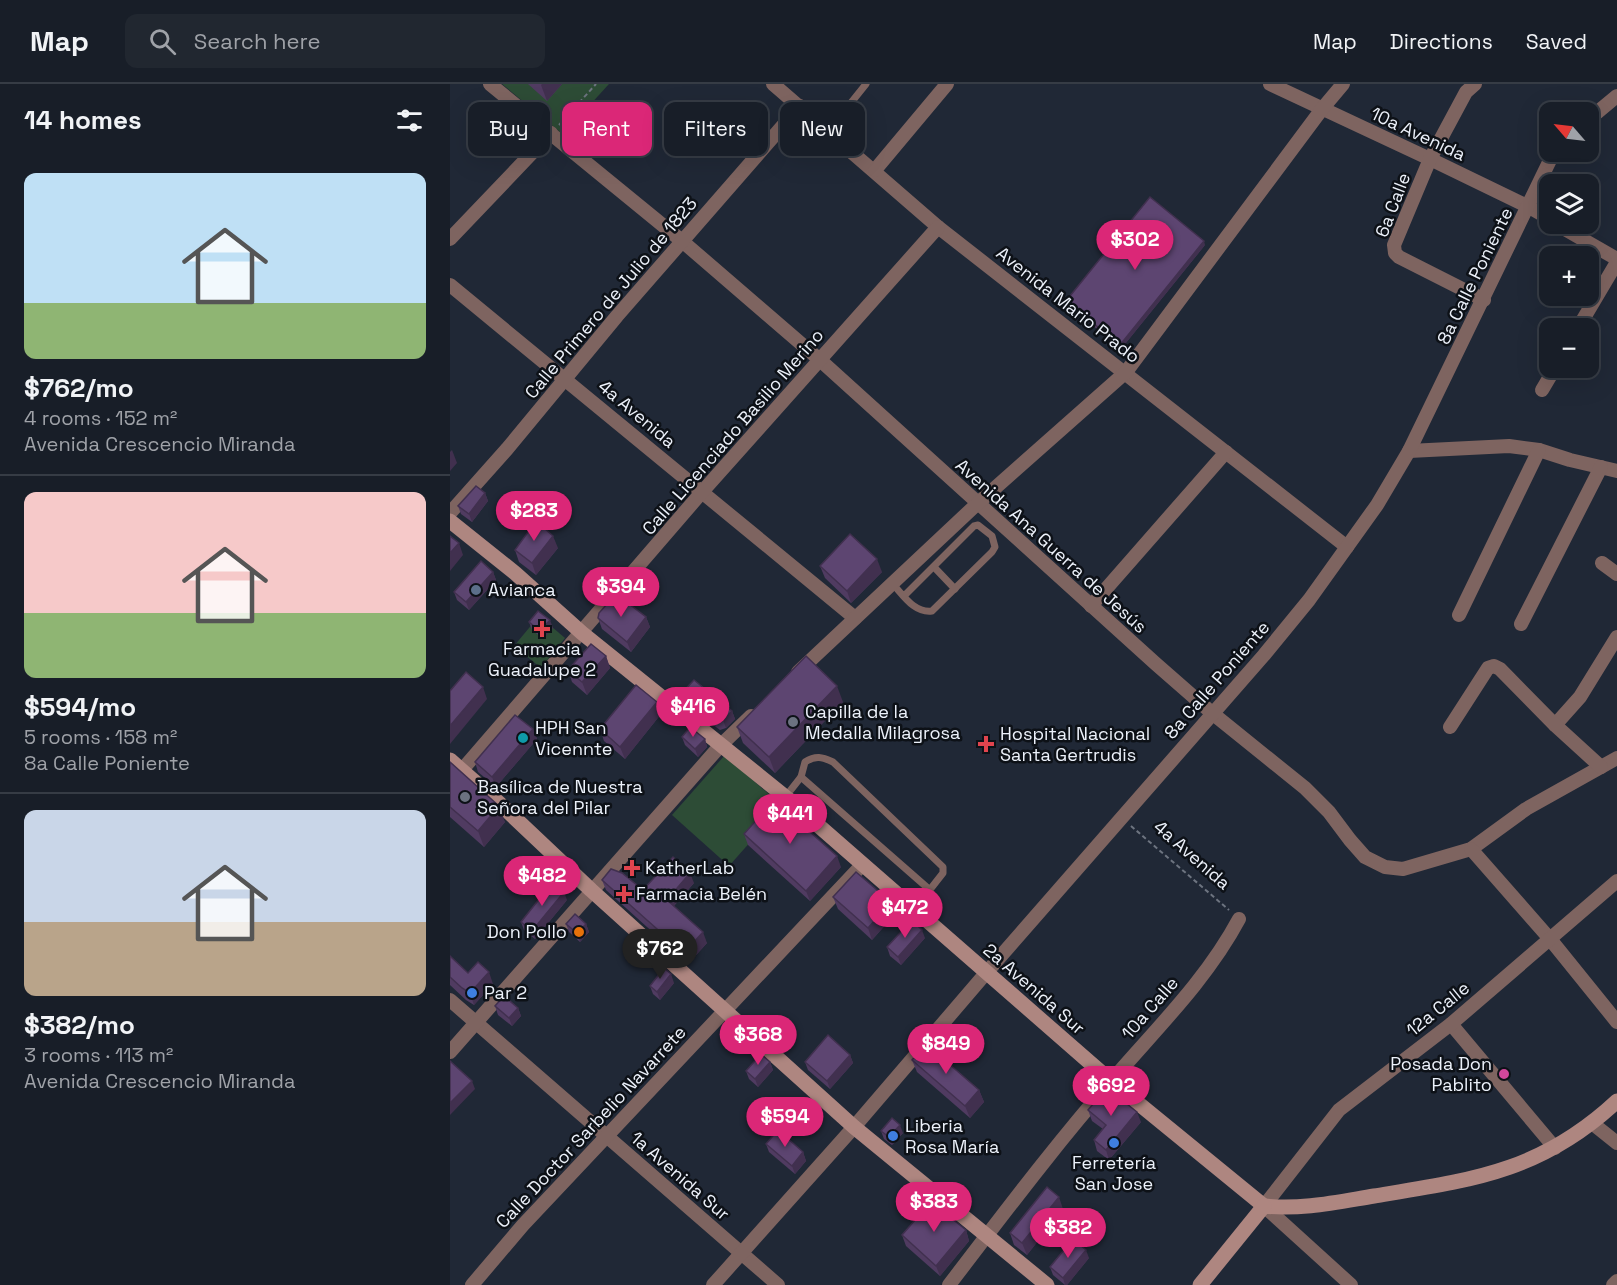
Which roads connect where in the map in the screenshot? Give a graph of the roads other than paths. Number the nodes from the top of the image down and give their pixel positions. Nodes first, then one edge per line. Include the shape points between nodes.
1 (490, 84) edge
2 (773, 84) edge
3 (866, 84) edge
4 (948, 84) edge
5 (1270, 84) edge
6 (1343, 84) edge
7 (1475, 84) edge
8 (1617, 96) edge
9 (795, 102) edge
10 (852, 102) edge
11 (1322, 109) junction
12 (1599, 111) edge
13 (780, 129) edge
14 (551, 133) junction
15 (858, 156) edge
16 (1430, 159) junction
17 (1549, 162) edge
18 (874, 170) junction
19 (1529, 207) junction
20 (1539, 213) edge
21 (938, 227) junction
22 (1572, 234) edge
23 (450, 239) edge
24 (682, 241) junction
25 (1617, 261) edge
26 (450, 285) edge
27 (1484, 300) junction
28 (1584, 318) edge
29 (820, 360) junction
30 (1126, 372) junction
31 (1549, 378) edge
32 (566, 379) junction
33 (1542, 390) dead end
34 (1539, 450) junction
35 (1409, 451) junction
36 (1226, 452) junction
37 (1612, 468) edge
38 (702, 492) junction
39 (977, 504) junction
40 (450, 513) edge
41 (450, 520) edge
42 (1347, 547) junction
43 (1602, 563) dead end
44 (933, 567) junction
45 (1617, 574) edge
46 (892, 583) junction
47 (955, 589) junction
48 (904, 596) junction
49 (1091, 606) junction
50 (1459, 615) dead end
51 (855, 618) junction
52 (1521, 624) dead end
53 (582, 633) junction
54 (1617, 638) edge
55 (788, 682) edge
56 (762, 706) edge
57 (1212, 713) junction
58 (1555, 725) junction
59 (1450, 727) dead end
60 (720, 746) junction
61 (1617, 758) edge
62 (456, 765) edge
63 (1601, 767) junction
64 (801, 777) junction
65 (785, 797) junction
66 (1471, 849) junction
67 (862, 865) junction
68 (1617, 881) edge
69 (591, 890) junction
70 (930, 890) junction
71 (914, 910) junction
72 (1239, 919) road end
73 (1550, 939) junction
74 (986, 973) junction
75 (450, 1000) edge
76 (724, 1010) junction
77 (1617, 1022) edge
78 (477, 1023) junction
79 (1451, 1024) junction
80 (450, 1052) edge
81 (1111, 1081) junction
82 (1617, 1101) edge
83 (1592, 1123) junction
84 (854, 1127) junction
85 (607, 1136) junction
86 (1617, 1143) edge
87 (1555, 1148) junction
88 (1264, 1206) junction
89 (986, 1236) junction
90 (743, 1252) junction
91 (1617, 1281) edge
92 (472, 1285) edge
93 (713, 1285) edge
94 (778, 1285) edge
95 (949, 1285) edge
96 (1047, 1285) edge
97 (1200, 1285) edge
98 (1351, 1285) edge
99 (1613, 1285) edge

1 - 14 street, Avenida Ana Guerra de Jesús
2 - 9 street, Avenida Mario Prado
3 - 10 lane
4 - 18 street
5 - 11 street, 10a Avenida
6 - 11 street
7 - 16 street, 6a Calle via 1466,92
8 - 12 street
11 - 16 street, 10a Avenida
11 - 30 street
13 - 24 street, Calle Primero de Julio de 1823
14 - 23 street
14 - 24 street, Avenida Ana Guerra de Jesús
15 - 18 street, Avenida Mario Prado
16 - 19 street, 10a Avenida
16 - 27 street, 6a Calle via 1394,245 1395,253
17 - 19 street, 8a Calle Poniente
18 - 21 street, Avenida Mario Prado
19 - 20 street, 10a Avenida
19 - 27 street, 8a Calle Poniente
21 - 29 street, Calle Licenciado Basilio Merino
21 - 30 street, Avenida Mario Prado
22 - 25 street
24 - 29 street, Avenida Ana Guerra de Jesús
24 - 32 street, Calle Primero de Julio de 1823
25 - 28 street
26 - 32 street, 4a Avenida
27 - 35 street, 8a Calle Poniente
29 - 38 street, Calle Licenciado Basilio Merino
29 - 39 street, Avenida Ana Guerra de Jesús
30 - 36 street, Avenida Mario Prado
30 - 39 street
31 - 33 street
32 - 38 street, 4a Avenida
32 - 40 street, Calle Primero de Julio de 1823
34 - 35 street via 1509,446
34 - 37 street
34 - 50 street
35 - 42 street, 8a Calle Poniente
36 - 42 street, Avenida Mario Prado
36 - 49 street
37 - 52 street
38 - 51 street, 4a Avenida
38 - 53 street, Calle Licenciado Basilio Merino
39 - 46 street
39 - 49 street, Avenida Ana Guerra de Jesús
41 - 53 main road, 2a Avenida Sur
42 - 57 street, 8a Calle Poniente via 1301,609
43 - 45 street
44 - 47 lane
44 - 47 lane via 974,526 992,536 996,547
44 - 48 lane
46 - 48 lane
46 - 51 street
47 - 48 lane via 932,611 921,611
49 - 57 street, Avenida Ana Guerra de Jesús
51 - 55 street
53 - 60 main road, 2a Avenida Sur
53 - 62 street, Calle Licenciado Basilio Merino
54 - 58 street via 1580,697
56 - 60 street
57 - 66 street, Avenida Ana Guerra de Jesús via 1305,788 1365,857 1385,867 1403,869
57 - 74 street, 8a Calle Poniente
58 - 59 street via 1494,666 1488,668
58 - 63 street
60 - 65 main road, 2a Avenida Sur
60 - 69 street
61 - 63 street, Avenida Ana Guerra de Jesús
62 - 69 main road
63 - 66 street, Avenida Ana Guerra de Jesús via 1526,809
64 - 65 lane
64 - 70 lane
64 - 70 lane via 805,762 813,757 833,762 943,867
65 - 67 main road, 2a Avenida Sur
66 - 73 street
67 - 71 main road, 2a Avenida Sur
67 - 76 street, Calle Doctor Sarbelio Navarrete
68 - 73 street, 12a Calle
69 - 76 main road
69 - 78 street
70 - 71 lane
71 - 74 main road, 2a Avenida Sur
72 - 81 street, 10a Calle via 1227,942 1188,993
73 - 77 street
73 - 79 street, 12a Calle
74 - 81 main road, 2a Avenida Sur
74 - 84 street, 8a Calle Poniente
75 - 78 street, 1a Avenida Sur
76 - 84 main road
76 - 85 street, Calle Doctor Sarbelio Navarrete
78 - 80 street
78 - 85 street, 1a Avenida Sur
79 - 87 street
79 - 88 street, 12a Calle via 1339,1110
81 - 88 main road, 2a Avenida Sur
81 - 89 street, 10a Calle
82 - 83 main road
83 - 86 street
83 - 87 main road
84 - 89 main road
84 - 90 street, 8a Calle Poniente
85 - 90 street, 1a Avenida Sur
85 - 92 street, Calle Doctor Sarbelio Navarrete
87 - 88 main road via 1513,1167 1455,1183 1300,1208
88 - 97 main road, 12a Calle
88 - 98 street
89 - 95 street, 10a Calle
89 - 96 main road
90 - 93 street, 8a Calle Poniente
90 - 94 street, 1a Avenida Sur
91 - 99 street

